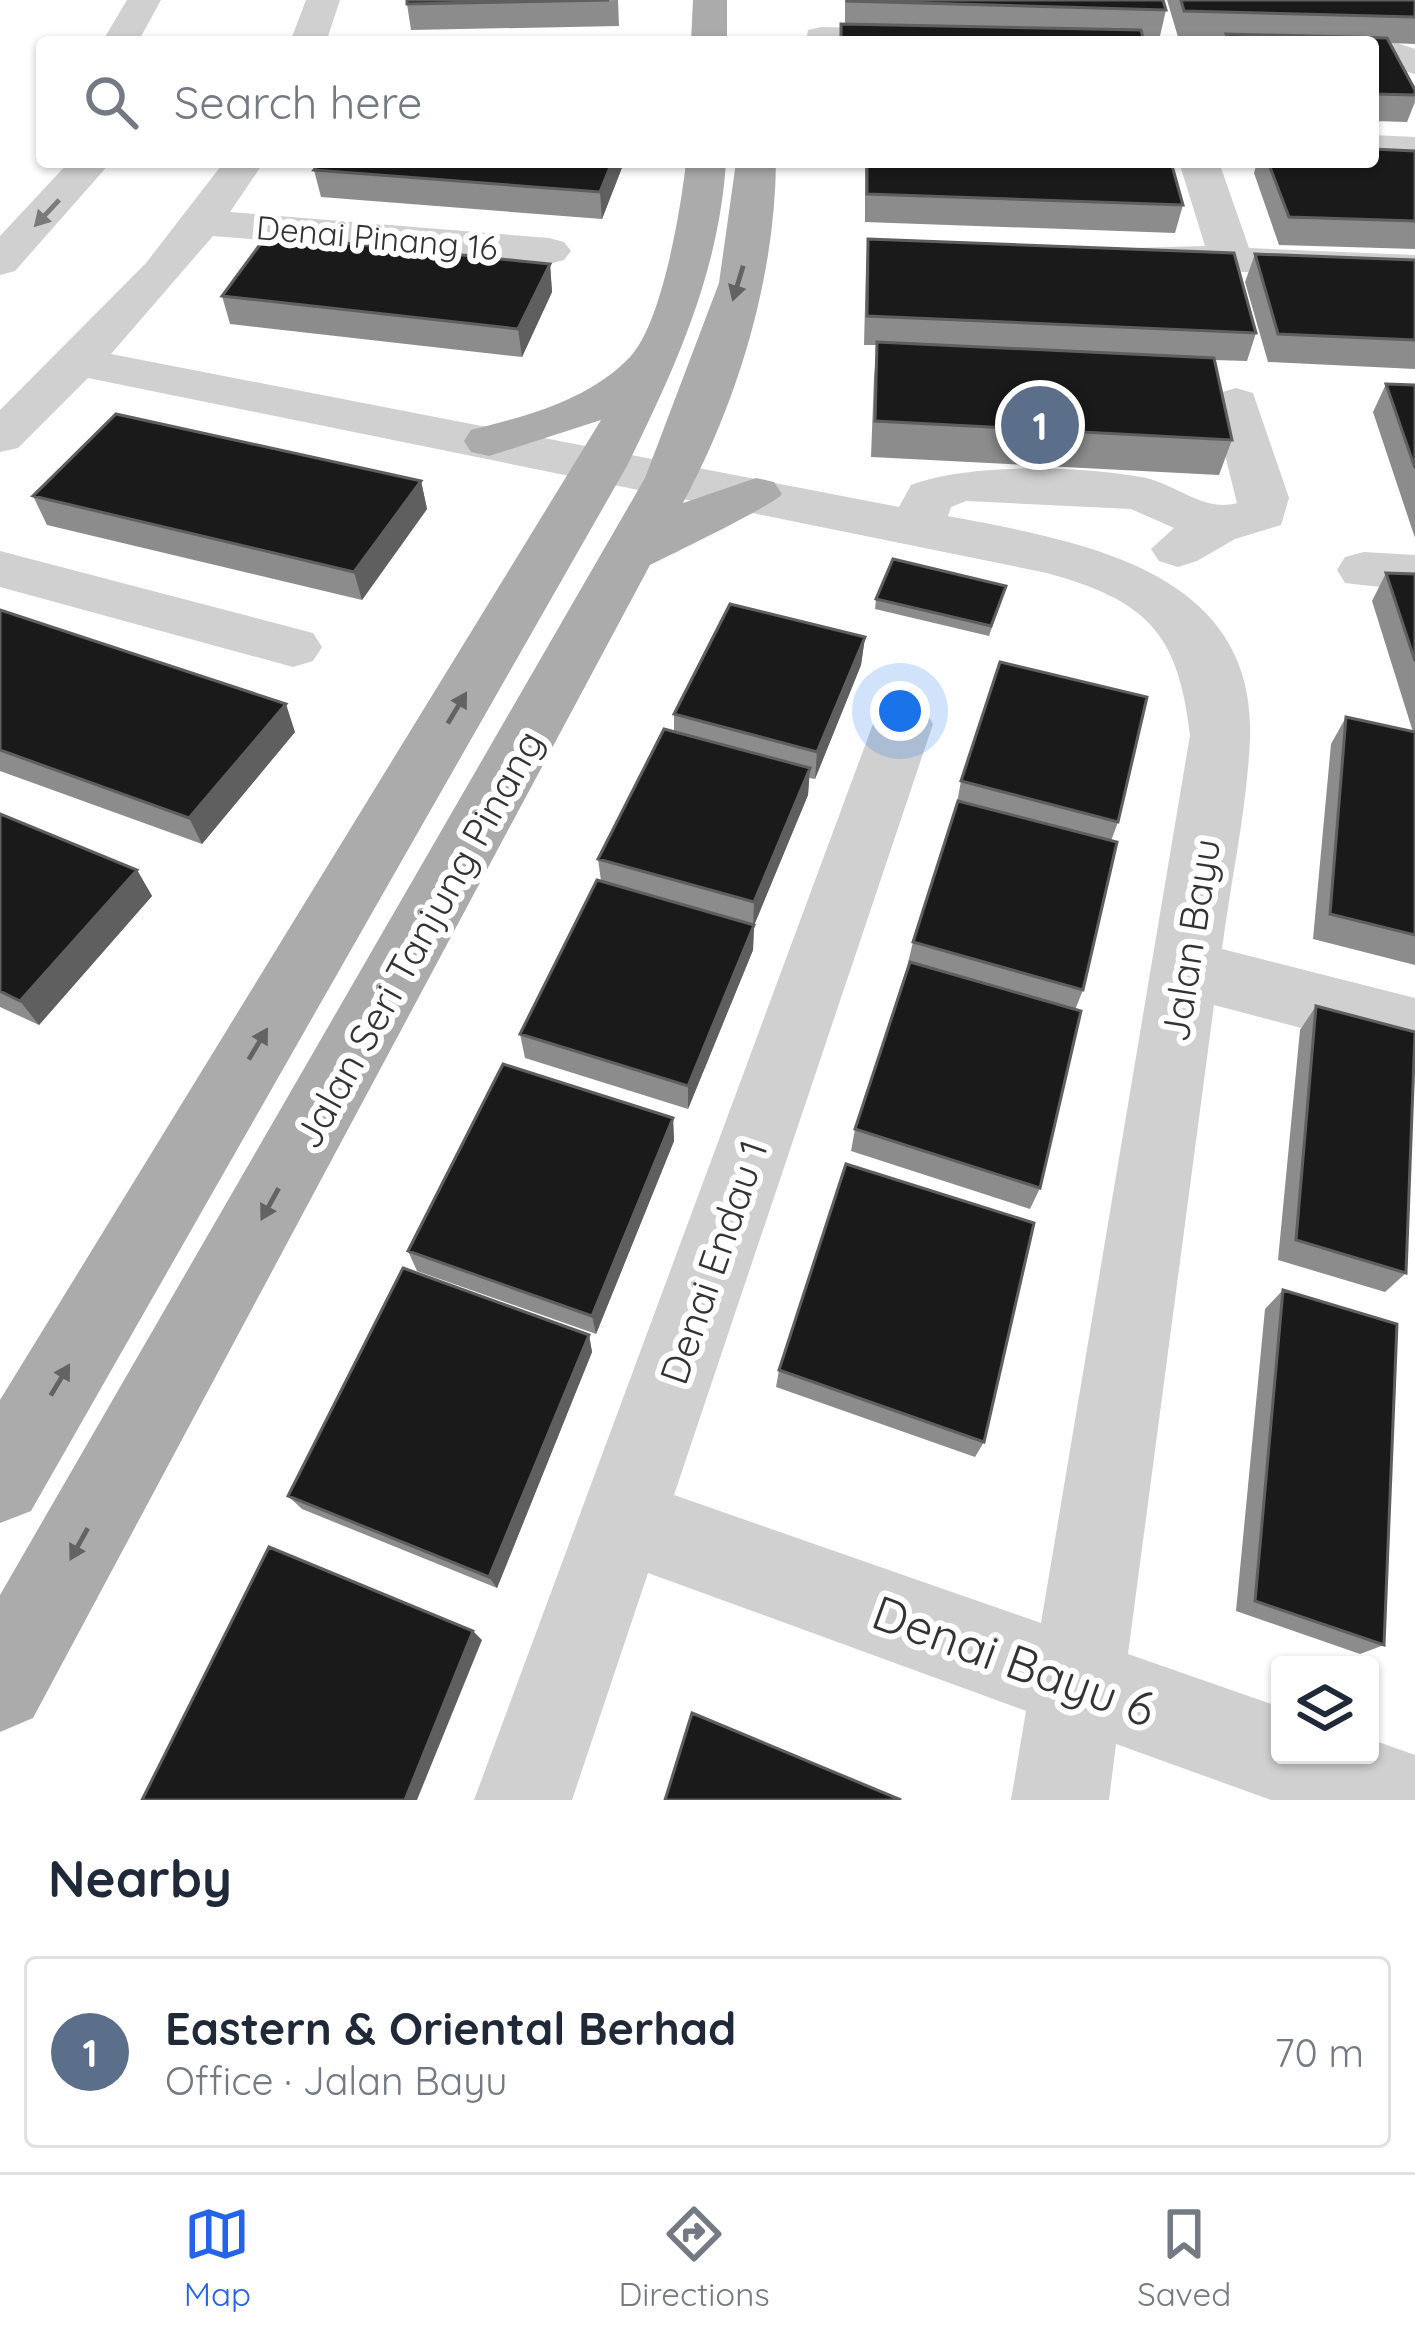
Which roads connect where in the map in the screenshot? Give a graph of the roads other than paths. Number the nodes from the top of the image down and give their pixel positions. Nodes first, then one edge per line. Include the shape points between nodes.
1 (144, 0) edge
2 (323, 0) edge
3 (710, 0) edge
4 (123, 36) edge
5 (310, 36) edge
6 (709, 36) edge
7 (1379, 54) edge
8 (1415, 63) edge
9 (1379, 147) edge
10 (1415, 148) edge
11 (86, 168) edge
12 (240, 168) edge
13 (706, 168) edge
14 (761, 168) edge
15 (1201, 168) edge
16 (206, 223) junction
17 (549, 250) dead end
18 (1116, 256) edge
19 (1231, 260) junction
20 (0, 262) edge
21 (1415, 268) edge
22 (657, 359) junction
23 (79, 362) junction
24 (706, 390) junction
25 (1236, 403) dead end
26 (0, 437) edge
27 (489, 441) junction
28 (603, 464) junction
29 (671, 478) junction
30 (756, 494) junction
31 (919, 527) junction
32 (1216, 527) junction
33 (633, 552) junction
34 (0, 568) edge
35 (534, 578) junction
36 (1136, 580) junction
37 (293, 647) dead end
38 (903, 724) dead end
39 (1185, 969) junction
40 (1415, 1028) edge
41 (0, 1480) edge
42 (622, 1520) junction
43 (1077, 1683) junction
44 (0, 1685) edge
45 (523, 1800) edge
46 (1060, 1800) edge
47 (1406, 1800) edge

1 - 4 street
2 - 5 street
3 - 6 main road
7 - 8 street
9 - 10 street
11 -> 20 street
12 - 16 street
13 - 22 main road, Jalan Seri Tanjung Pinang via 702,224
14 -> 24 main road, Jalan Seri Tanjung Pinang via 747,256
15 - 19 street
16 - 17 street, Denai Pinang 16
16 - 23 street
18 - 19 street
19 - 21 street
22 - 27 main road via 595,408
22 - 28 main road, Jalan Seri Tanjung Pinang
23 - 26 street
23 - 27 street, Jalan Bayu
24 - 29 main road, Jalan Seri Tanjung Pinang
24 - 30 main road via 720,451
25 - 32 street via 1262,513
27 - 28 street, Jalan Bayu
27 - 35 main road via 532,488
28 - 29 street, Jalan Bayu
28 - 35 main road, Jalan Seri Tanjung Pinang
29 - 30 street, Jalan Bayu
29 - 33 main road, Jalan Seri Tanjung Pinang
30 - 31 street, Jalan Bayu
30 - 33 main road
31 - 32 street via 929,497 961,485 1140,493
31 - 36 street, Jalan Bayu
32 - 36 street
33 -> 44 main road, Jalan Seri Tanjung Pinang
34 - 37 street
41 -> 35 main road, Jalan Seri Tanjung Pinang
36 - 39 street, Jalan Bayu via 1178,614 1217,685 1220,735
38 - 42 street, Denai Endau 1
39 - 40 street
39 - 43 street, Jalan Bayu
42 - 43 street, Denai Bayu 6
42 - 45 street, Denai Endau 1
43 - 46 street, Jalan Bayu
43 - 47 street, Denai Bayu 6

